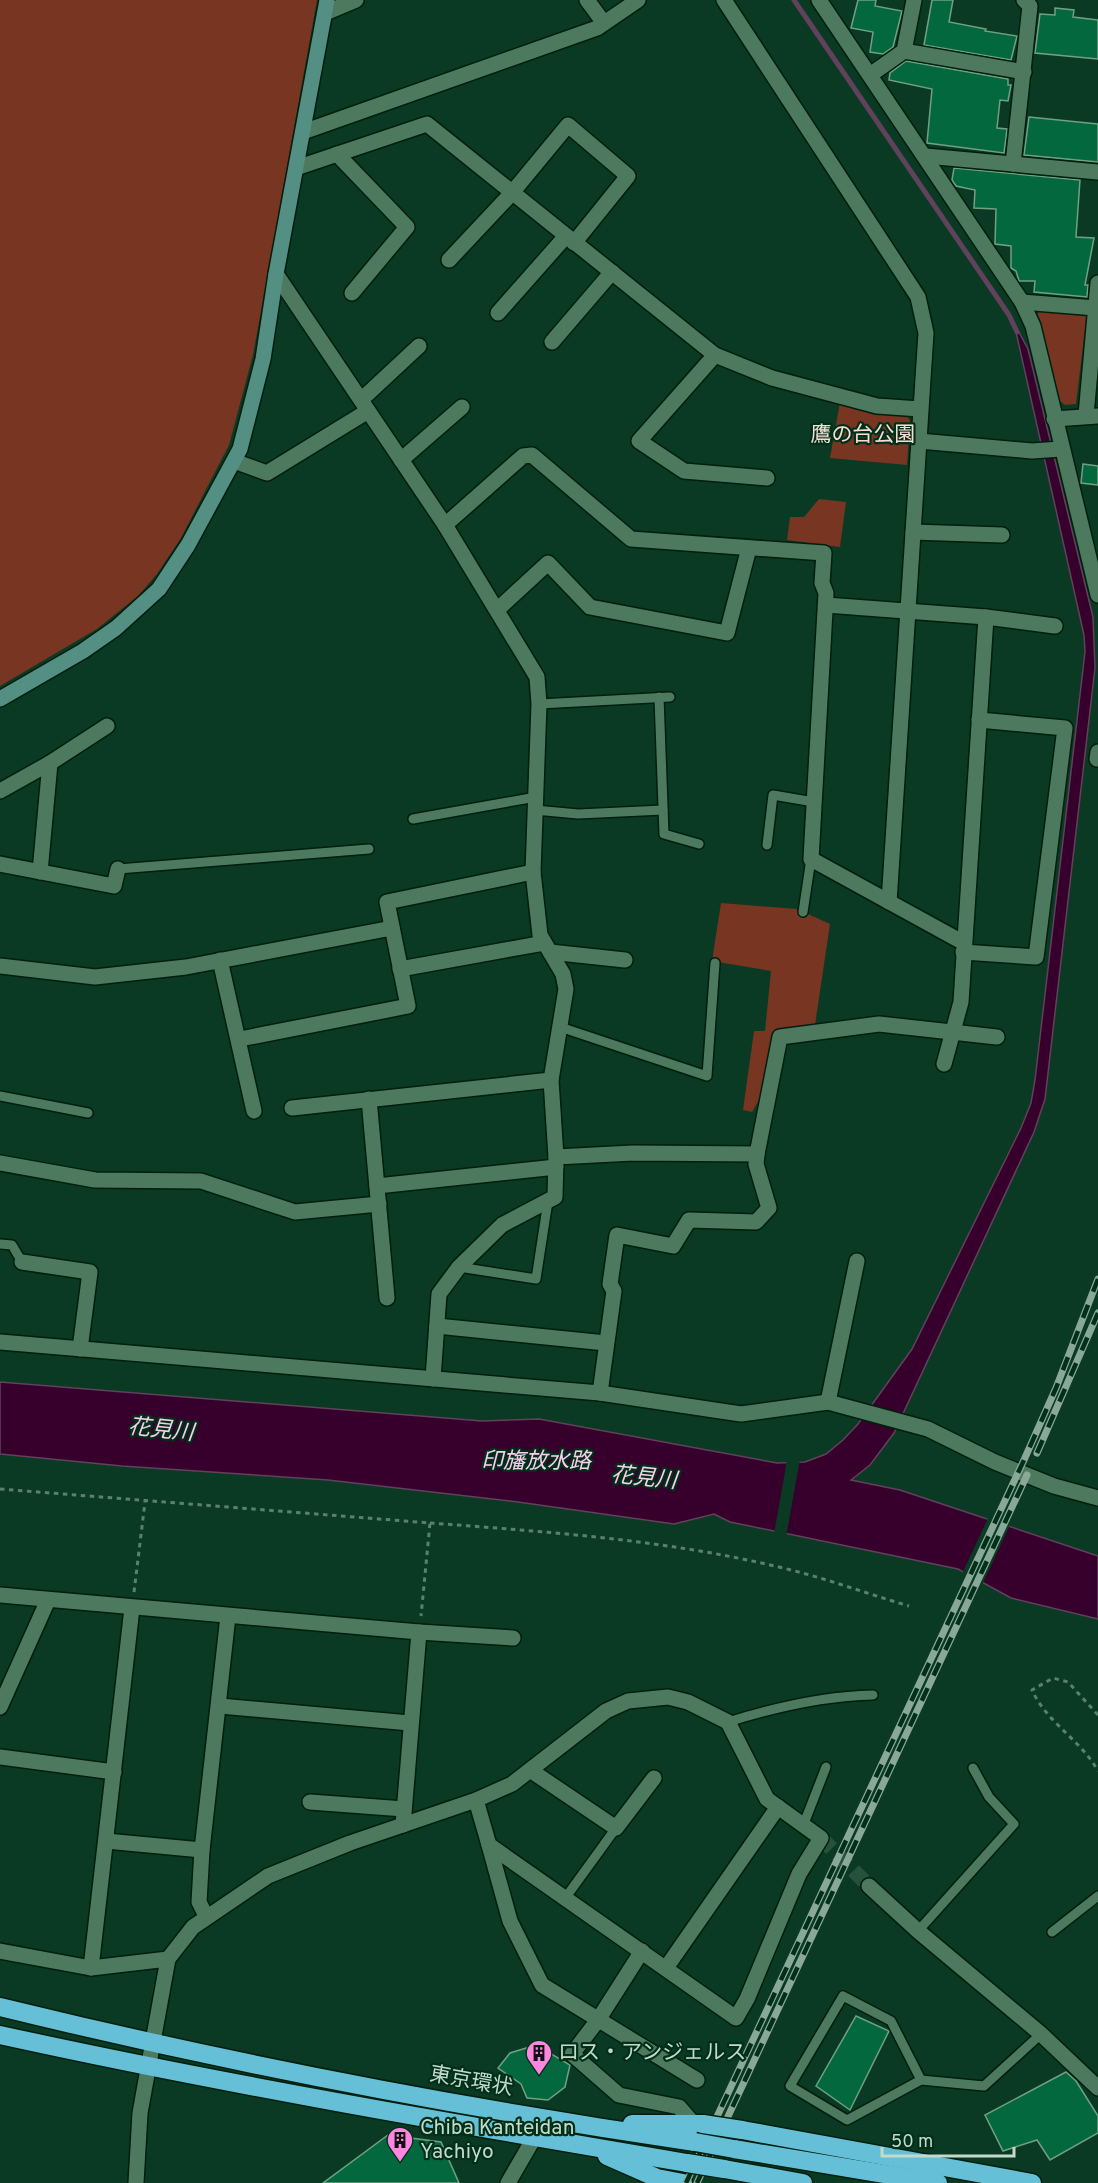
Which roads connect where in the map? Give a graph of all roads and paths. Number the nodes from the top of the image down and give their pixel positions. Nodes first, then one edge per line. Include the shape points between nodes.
1 (356, 0) edge
2 (587, 0) edge
3 (638, 0) edge
4 (724, 0) edge
5 (819, 0) edge
6 (914, 0) edge
7 (1024, 0) edge
8 (326, 7) edge
9 (604, 23) junction
10 (904, 51) junction
11 (1024, 72) junction
12 (870, 75) junction
13 (303, 132) junction
14 (337, 154) junction
15 (926, 156) junction
16 (1012, 164) junction
17 (296, 168) junction
18 (1098, 172) edge
19 (511, 194) junction
20 (570, 240) junction
21 (449, 260) dead end
22 (612, 272) junction
23 (276, 274) junction
24 (1098, 283) edge
25 (352, 293) dead end
26 (1022, 302) junction
27 (1096, 308) junction
28 (498, 314) dead end
29 (552, 342) dead end
30 (419, 346) dead end
31 (715, 355) junction
32 (365, 406) junction
33 (462, 407) dead end
34 (920, 409) junction
35 (1092, 415) edge
36 (1054, 419) junction
37 (919, 441) junction
38 (1058, 449) junction
39 (401, 460) junction
40 (234, 461) junction
41 (767, 478) dead end
42 (445, 525) junction
43 (913, 532) junction
44 (1002, 535) dead end
45 (749, 548) junction
46 (1098, 595) edge
47 (826, 605) junction
48 (498, 609) junction
49 (908, 612) junction
50 (986, 617) junction
51 (1055, 626) dead end
52 (659, 697) junction
53 (670, 697) dead end
54 (0, 699) edge
55 (539, 704) junction
56 (979, 720) junction
57 (107, 726) dead end
58 (1098, 752) edge
59 (1097, 759) edge
60 (50, 763) junction
61 (0, 791) edge
62 (814, 802) junction
63 (536, 804) junction
64 (663, 810) junction
65 (412, 819) dead end
66 (699, 844) dead end
67 (767, 845) dead end
68 (369, 849) dead end
69 (812, 859) junction
70 (0, 864) edge
71 (118, 869) joint
72 (40, 872) junction
73 (533, 872) junction
74 (889, 902) junction
75 (803, 912) dead end
76 (392, 928) junction
77 (547, 947) junction
78 (964, 947) junction
79 (220, 960) junction
80 (625, 960) dead end
81 (715, 963) dead end
82 (0, 966) edge
83 (400, 969) junction
84 (560, 1027) junction
85 (952, 1032) junction
86 (997, 1037) dead end
87 (240, 1039) junction
88 (944, 1064) dead end
89 (551, 1080) junction
90 (0, 1096) edge
91 (369, 1099) junction
92 (292, 1108) dead end
93 (254, 1111) dead end
94 (88, 1113) dead end
95 (757, 1154) junction
96 (556, 1162) junction
97 (0, 1163) edge
98 (377, 1186) junction
99 (548, 1201) junction
100 (379, 1204) junction
101 (0, 1245) edge
102 (857, 1261) dead end
103 (22, 1262) joint
104 (459, 1267) junction
105 (387, 1298) dead end
106 (437, 1326) junction
107 (0, 1342) edge
108 (606, 1343) junction
109 (80, 1349) junction
110 (433, 1379) junction
111 (600, 1393) junction
112 (828, 1402) junction
113 (0, 1489) edge
114 (1098, 1498) edge
115 (144, 1502) junction
116 (430, 1523) junction
117 (0, 1595) edge
118 (48, 1600) junction
119 (909, 1606) dead end
120 (132, 1608) junction
121 (228, 1616) junction
122 (419, 1632) junction
123 (513, 1638) dead end
124 (873, 1695) dead end
125 (0, 1707) edge
126 (220, 1707) junction
127 (1098, 1715) edge
128 (728, 1722) junction
129 (411, 1723) junction
130 (0, 1757) edge
131 (826, 1767) dead end
132 (973, 1768) dead end
133 (530, 1770) junction
134 (1098, 1771) edge
135 (114, 1772) junction
136 (654, 1778) dead end
137 (476, 1800) junction
138 (310, 1802) dead end
139 (778, 1807) junction
140 (404, 1809) junction
141 (403, 1825) junction
142 (803, 1826) junction
143 (616, 1828) junction
144 (106, 1841) junction
145 (489, 1845) junction
146 (202, 1850) junction
147 (869, 1886) tunnel mouth
148 (1098, 1896) edge
149 (566, 1897) junction
150 (206, 1916) junction
151 (918, 1931) junction
152 (1052, 1932) dead end
153 (0, 1951) edge
154 (642, 1952) junction
155 (168, 1959) junction
156 (91, 1968) junction
157 (666, 1968) junction
158 (0, 2007) edge
159 (598, 2020) junction
160 (1041, 2034) junction
161 (0, 2035) edge
162 (153, 2044) junction
163 (148, 2066) junction
164 (697, 2080) dead end
165 (921, 2080) junction
166 (1098, 2088) edge
167 (698, 2123) junction
168 (588, 2126) junction
169 (534, 2138) junction
170 (584, 2145) junction
171 (136, 2183) edge
172 (508, 2183) edge
173 (680, 2183) edge
174 (803, 2183) edge
175 (938, 2183) edge
176 (1032, 2183) edge

1 - 8 street
2 - 9 street
3 - 9 street
4 - 34 street via 918,297 926,333
5 - 12 street
6 - 10 street
7 - 11 street via 1030,6
8 - 13 street
9 - 13 street
10 - 11 street
10 - 12 street
11 - 16 street
12 - 15 street
13 - 17 street
14 - 17 street
14 - 19 street via 427,124
14 - 25 street via 407,227
15 - 16 street
15 - 26 street
16 - 18 street
17 - 23 street
19 - 20 street
19 - 20 street via 568,125 628,176
19 - 21 street
20 - 22 street
20 - 28 street
22 - 29 street
22 - 31 street
23 - 32 street
23 - 40 street via 263,359
24 - 27 street
26 - 27 street
26 - 36 street via 1033,326
27 - 35 street
30 - 32 street
31 - 34 street via 772,378 866,403
31 - 41 street via 639,441 684,471
32 - 39 street
32 - 40 street via 267,472
33 - 39 street
34 - 37 street
35 - 36 street
36 - 38 street
37 - 38 street via 1032,451
37 - 43 street
38 - 46 street
39 - 42 street
40 - 54 street via 159,589 116,628 83,651
42 - 45 street via 523,456 532,455 630,539
42 - 48 street
43 - 44 street
43 - 49 street
45 - 47 street via 824,553 822,583
45 - 48 street via 727,633 590,607 548,563
47 - 49 street
47 - 62 street
48 - 55 street via 534,669
49 - 50 street
49 - 74 street
50 - 51 street
50 - 56 street
52 - 53 lane
52 - 55 lane
52 - 64 lane
55 - 63 street
56 - 78 street
56 - 78 street via 1065,728 1036,957
57 - 60 street
58 - 59 street
60 - 61 street
60 - 72 street
62 - 67 lane via 773,795
62 - 69 street
63 - 64 lane via 578,814
63 - 65 lane
63 - 73 street
64 - 66 lane via 664,834
68 - 71 lane
69 - 74 street
69 - 75 lane
70 - 72 street
71 - 72 street via 114,886
73 - 76 street via 387,902
73 - 77 street via 540,934
74 - 78 street
76 - 79 street
76 - 83 street
77 - 80 street
77 - 83 street
77 - 84 street via 563,974 566,989
78 - 85 street via 961,1002
79 - 82 street via 94,977
79 - 87 street
81 - 84 lane via 707,1076
83 - 87 street via 408,1006
84 - 89 street
85 - 86 street
85 - 88 street
85 - 95 street via 879,1023 780,1037
87 - 93 street
89 - 91 street
89 - 96 street
90 - 94 lane
91 - 92 street
91 - 98 street
95 - 96 street via 633,1153
95 - 108 street via 756,1164 769,1208 756,1222 689,1220 673,1246 617,1235
96 - 98 street
96 - 99 street via 555,1197
97 - 100 street via 95,1180 201,1181 295,1212
98 - 100 street
99 - 104 street via 502,1225
99 - 104 lane via 536,1279
100 - 105 street
101 - 103 lane via 12,1245
102 - 112 street
103 - 109 street via 90,1272
104 - 106 street via 439,1294
106 - 108 street
106 - 110 street
107 - 109 street
108 - 111 street
109 - 110 street
110 - 111 street
111 - 112 street via 741,1414
112 - 114 street via 928,1429 1054,1486
113 - 115 path
115 - 116 path
115 - 120 path
116 - 119 path via 590,1535 706,1552 787,1569
116 - 122 path
117 - 118 street
118 - 120 street
118 - 125 street
120 - 121 street
120 - 135 street
121 - 122 street
121 - 126 street
122 - 123 street
122 - 129 street
124 - 128 lane via 774,1708
126 - 129 street
126 - 146 street
127 - 134 path via 1068,1683 1053,1678 1032,1690 1055,1724 1088,1753
128 - 133 street via 688,1702 668,1697 628,1701 585,1725
128 - 139 street via 767,1799
129 - 140 street
130 - 135 street
131 - 142 lane
132 - 151 lane via 989,1797 1014,1824
133 - 137 street via 512,1784
133 - 143 street
135 - 144 street
136 - 143 street
137 - 141 street
137 - 145 street
138 - 140 street
139 - 142 street
139 - 157 street
140 - 141 street
141 - 150 street via 268,1876
142 - 157 street via 821,1838 799,1874 736,2018
143 - 149 lane
144 - 146 street
144 - 156 street
145 - 149 street
145 - 159 street via 510,1921 542,1986
146 - 150 street via 199,1902
147 - 151 street
148 - 152 lane
149 - 154 street
150 - 155 street via 182,1937
151 - 160 street
153 - 156 street
154 - 157 street
154 - 159 street
155 - 156 street
155 - 162 street
158 - 162 highway, 東京環状
159 - 164 street
159 - 167 street via 572,2054 619,2095 679,2107
160 - 165 lane via 984,2086
160 - 166 street
161 - 163 highway
162 - 163 street
162 - 168 highway, 東京環状
163 - 169 highway
163 - 171 street via 140,2114
165 - 165 lane via 847,2120 790,2086 843,1996 891,2021
167 - 168 highway
167 - 176 highway, bridge
168 - 175 highway, 東京環状, bridge
169 - 170 highway
169 - 172 street
170 - 173 highway via 657,2178
170 - 174 highway, bridge

